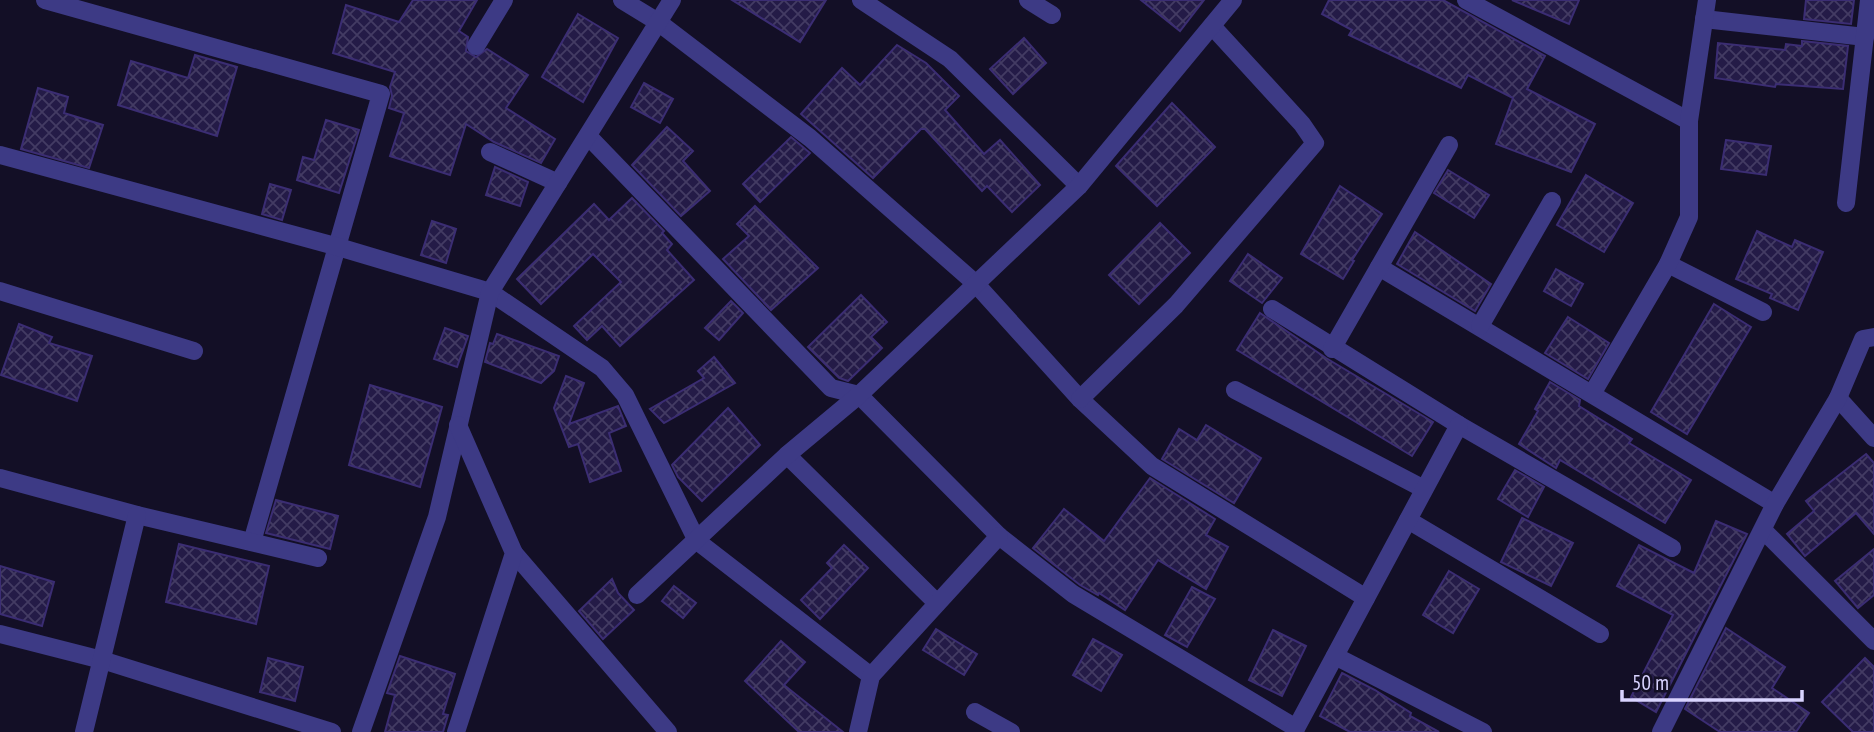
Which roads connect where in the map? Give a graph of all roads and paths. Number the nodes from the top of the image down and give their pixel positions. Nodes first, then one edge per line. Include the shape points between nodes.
1 (45, 0) edge
2 (504, 0) edge
3 (622, 0) edge
4 (672, 0) edge
5 (861, 0) edge
6 (1028, 0) edge
7 (1233, 0) edge
8 (1466, 0) edge
9 (1707, 0) edge
10 (1869, 0) edge
11 (1052, 15) dead end
12 (1704, 19) junction
13 (658, 22) junction
14 (1212, 26) junction
15 (1865, 37) junction
16 (476, 46) dead end
17 (1689, 121) junction
18 (589, 136) junction
19 (1449, 145) dead end
20 (489, 152) dead end
21 (0, 155) edge
22 (558, 183) junction
23 (1079, 186) junction
24 (1552, 201) dead end
25 (1846, 203) dead end
26 (335, 246) junction
27 (1668, 264) junction
28 (1379, 267) junction
29 (975, 283) junction
30 (0, 291) edge
31 (490, 292) junction
32 (1272, 309) dead end
33 (1763, 312) dead end
34 (1480, 326) junction
35 (1874, 337) edge
36 (1332, 349) junction
37 (194, 351) dead end
38 (1235, 390) dead end
39 (1592, 394) junction
40 (859, 395) junction
41 (1838, 398) junction
42 (1080, 399) junction
43 (458, 425) junction
44 (1459, 425) junction
45 (1874, 438) edge
46 (787, 455) junction
47 (0, 478) edge
48 (1424, 489) junction
49 (1775, 504) junction
50 (137, 515) junction
51 (1408, 520) junction
52 (1763, 530) junction
53 (999, 536) junction
54 (697, 541) junction
55 (252, 542) junction
56 (1672, 548) dead end
57 (514, 553) junction
58 (318, 558) dead end
59 (637, 595) dead end
60 (1366, 598) junction
61 (937, 603) junction
62 (0, 634) edge
63 (1600, 634) dead end
64 (1874, 641) edge
65 (1335, 656) junction
66 (102, 660) junction
67 (871, 676) junction
68 (975, 712) dead end
69 (1668, 729) edge
70 (1296, 730) edge
71 (84, 732) edge
72 (332, 732) edge
73 (361, 732) edge
74 (456, 732) edge
75 (668, 732) edge
76 (858, 732) edge
77 (1011, 732) edge
78 (1483, 732) edge

1 - 26 street via 380,94
2 - 16 street
3 - 13 street
4 - 13 street
5 - 23 street via 950,60
6 - 11 street
7 - 14 street
8 - 17 street
9 - 12 street
10 - 15 street
12 - 15 street
12 - 17 street
13 - 18 street
13 - 29 street via 810,138
14 - 23 street
14 - 42 street via 1315,143 1176,305
15 - 25 street
17 - 27 street via 1689,217
18 - 22 street
18 - 40 street via 831,388
19 - 28 street
20 - 22 street
21 - 26 street
22 - 31 street
23 - 29 street
24 - 34 street
26 - 31 street
26 - 55 street
27 - 33 street
27 - 39 street
28 - 34 street
28 - 36 street
29 - 40 street
29 - 42 street
30 - 37 street
31 - 43 street
31 - 54 street via 602,368 625,395
32 - 36 street
34 - 39 street
35 - 41 street via 1863,339
36 - 44 street
38 - 48 street
39 - 49 street
40 - 46 street
40 - 53 street
41 - 45 street
41 - 49 street
42 - 60 street via 1167,477
43 - 57 street
43 - 73 street via 436,517
44 - 48 street
44 - 56 street
46 - 54 street
46 - 61 street
47 - 50 street
48 - 51 street
49 - 52 street
50 - 55 street
50 - 66 street
51 - 60 street
51 - 63 street
52 - 64 street
52 - 69 street
53 - 61 street
53 - 70 street via 1073,594
54 - 59 street
54 - 67 street
55 - 58 street
57 - 74 street
57 - 75 street
60 - 65 street
61 - 67 street
62 - 66 street
65 - 70 street
65 - 78 street
66 - 71 street
66 - 72 street
67 - 76 street
68 - 77 street

